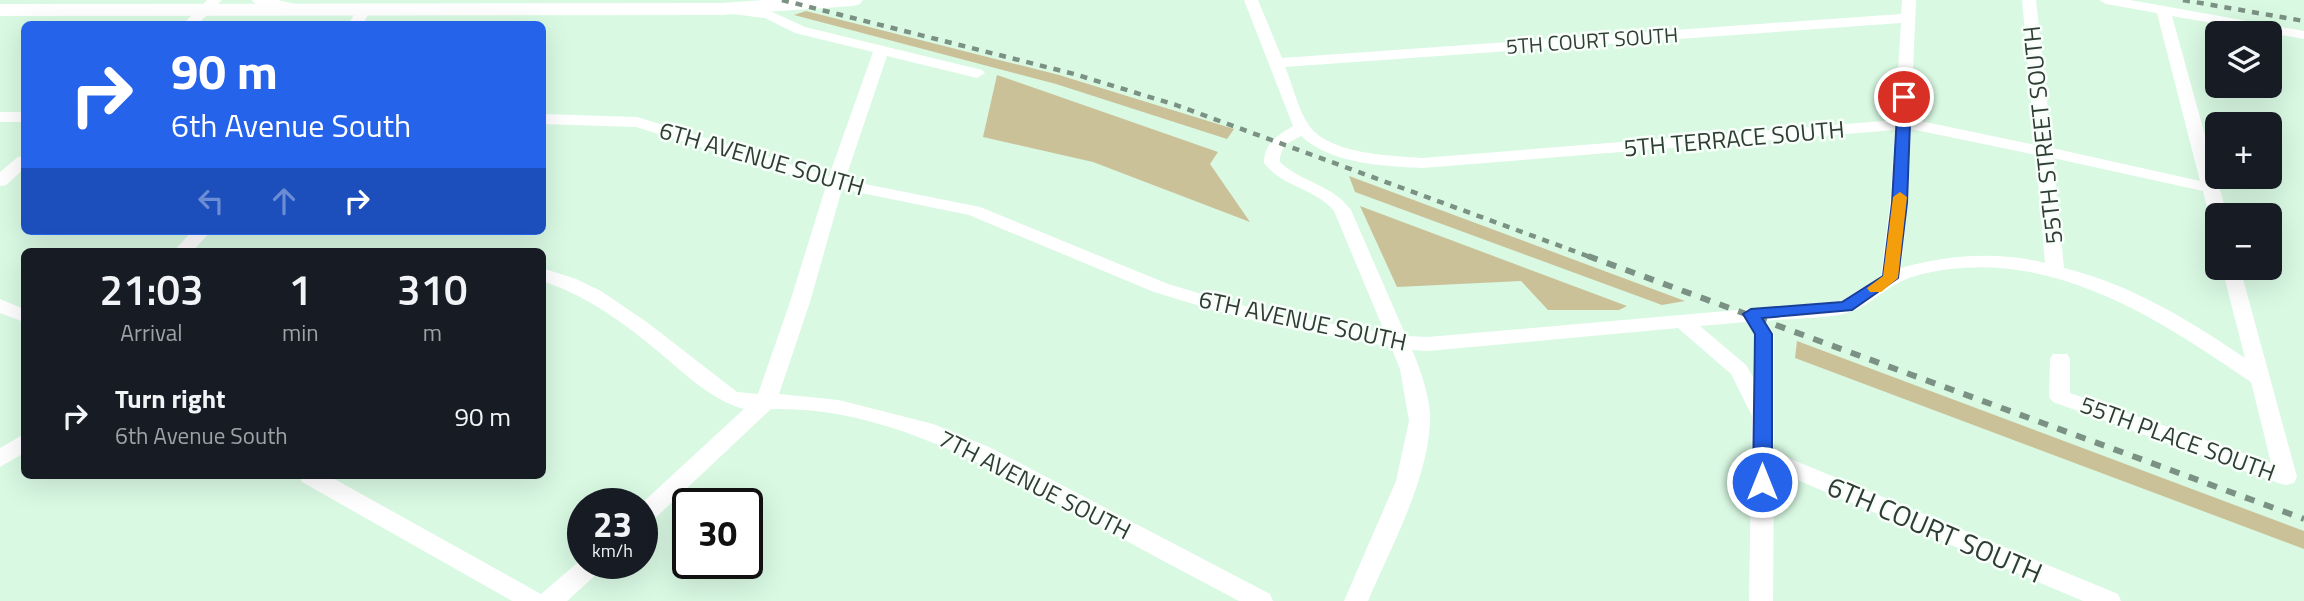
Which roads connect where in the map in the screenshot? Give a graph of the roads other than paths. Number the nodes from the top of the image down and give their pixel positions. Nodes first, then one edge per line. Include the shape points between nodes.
1 (259, 0) edge
2 (853, 0) edge
3 (1251, 0) edge
4 (1909, 0) edge
5 (2029, 0) edge
6 (2106, 0) edge
7 (212, 4) edge
8 (299, 9) junction
9 (722, 9) junction
10 (0, 10) edge
11 (2163, 10) junction
12 (360, 16) edge
13 (1908, 18) junction
14 (193, 21) edge
15 (2304, 35) edge
16 (881, 51) junction
17 (1275, 63) junction
18 (977, 74) dead end
19 (0, 117) edge
20 (21, 117) edge
21 (546, 119) edge
22 (1903, 124) junction
23 (1302, 128) junction
24 (2043, 152) junction
25 (21, 163) edge
26 (2205, 166) edge
27 (0, 181) edge
28 (835, 183) junction
29 (2205, 187) edge
30 (198, 235) edge
31 (185, 248) edge
32 (2055, 271) junction
33 (546, 275) edge
34 (1890, 278) junction
35 (2234, 280) edge
36 (0, 305) edge
37 (1751, 314) junction
38 (21, 315) edge
39 (1680, 320) junction
40 (1399, 342) junction
41 (2060, 359) dead end
42 (2260, 379) junction
43 (766, 401) junction
44 (1762, 413) junction
45 (21, 444) edge
46 (1762, 456) junction
47 (0, 459) edge
48 (315, 479) edge
49 (658, 502) edge
50 (575, 579) edge
51 (533, 601) edge
52 (551, 601) edge
53 (1261, 601) edge
54 (1356, 601) edge
55 (1761, 601) edge
56 (2109, 601) edge

1 - 8 street
2 - 9 street
3 - 17 street
4 - 13 street
5 - 24 street, 55TH STREET SOUTH
6 - 11 street
7 - 8 street
7 - 10 street
7 - 14 street
8 - 12 street
9 - 12 street
9 - 16 street via 768,14 800,30
11 - 15 street
11 - 26 street
13 - 17 street, 5TH COURT SOUTH
13 - 22 street
16 - 18 street
16 - 28 street
17 - 23 street
19 - 20 street
21 - 28 street, 6TH AVENUE SOUTH via 637,121
22 - 23 street, 5TH TERRACE SOUTH via 1422,163 1344,151 1318,143
22 - 24 street, 5TH TERRACE SOUTH
22 - 34 street
23 - 40 street via 1280,141 1272,151 1272,163 1327,193 1338,204
24 - 29 street, 5TH TERRACE SOUTH
24 - 32 street, 55TH STREET SOUTH
25 - 27 street
28 - 40 street, 6TH AVENUE SOUTH via 974,211 1161,288 1217,305
28 - 43 street
30 - 31 street
32 - 34 street, 6TH AVENUE SOUTH via 2018,262 1976,261
32 - 42 street, 6TH AVENUE SOUTH via 2124,294 2187,328
33 - 43 street, 7TH AVENUE SOUTH via 606,301 730,397
34 - 37 street, 6TH AVENUE SOUTH via 1846,307
35 - 42 street, 55TH PLACE SOUTH
36 - 38 street
37 - 39 street, 6TH AVENUE SOUTH
37 - 44 street via 1764,334
39 - 40 street, 6TH AVENUE SOUTH via 1429,344
39 - 44 street via 1739,370
40 - 54 street via 1410,369 1420,421 1408,481
41 - 42 street, 55TH PLACE SOUTH via 2060,397 2286,477
43 - 49 street
43 - 53 street, 7TH AVENUE SOUTH via 868,413 954,440
44 - 46 street
45 - 47 street
46 - 55 street
46 - 56 street, 6TH COURT SOUTH
48 - 51 street
50 - 52 street

